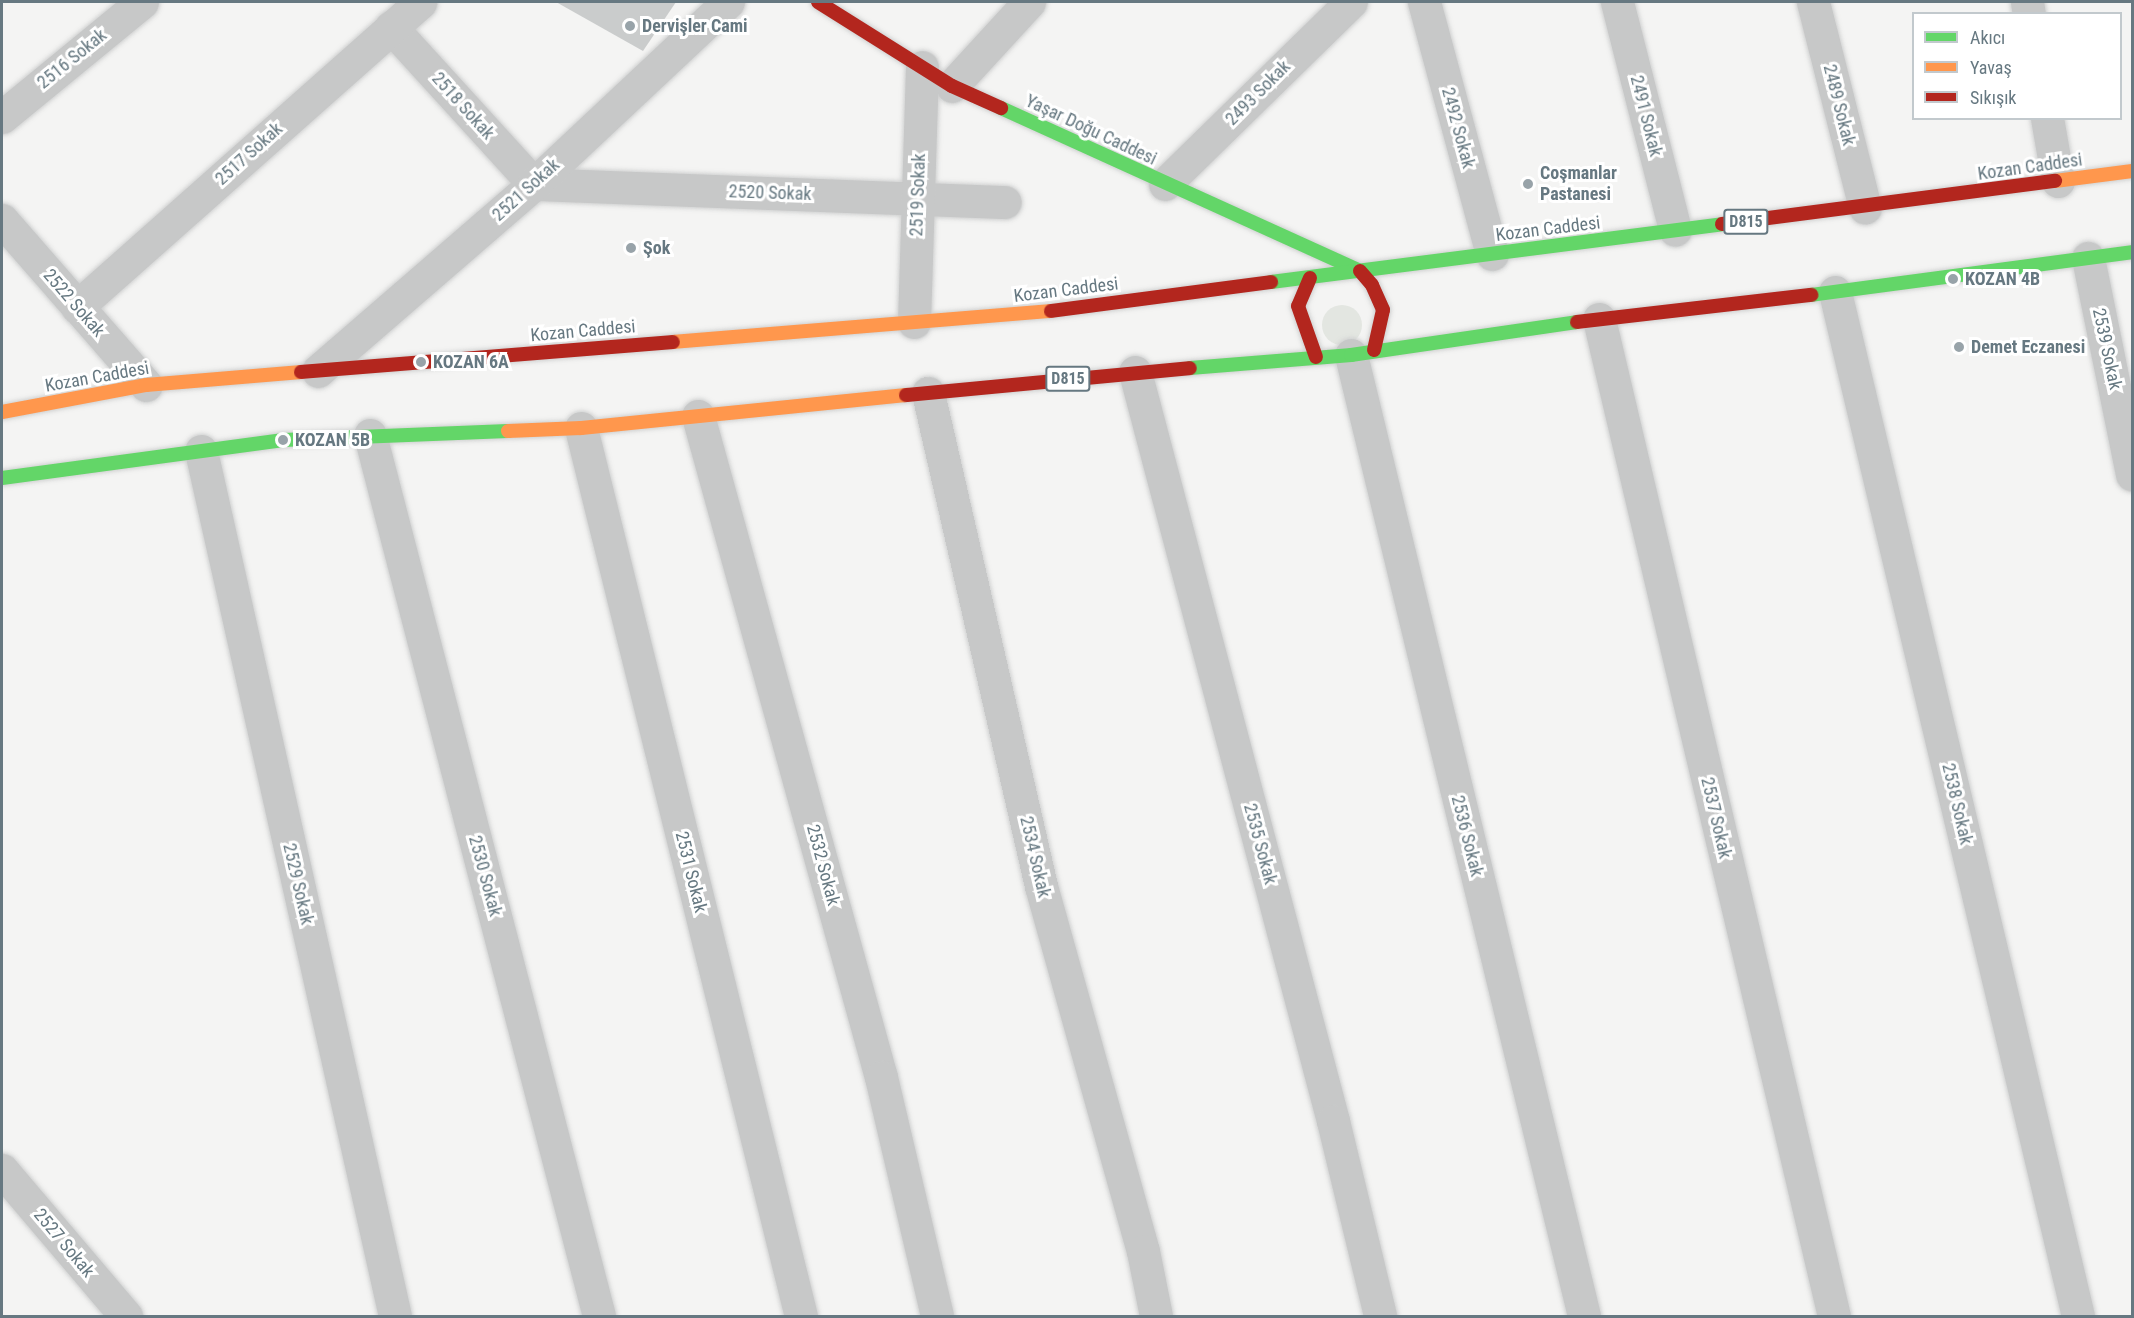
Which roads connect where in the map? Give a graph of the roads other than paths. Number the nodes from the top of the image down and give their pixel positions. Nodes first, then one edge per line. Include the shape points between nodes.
1 (142, 2) edge
2 (420, 2) edge
3 (728, 2) edge
4 (818, 2) edge
5 (1029, 2) edge
6 (1351, 2) edge
7 (1425, 2) edge
8 (1617, 2) edge
9 (1813, 2) edge
10 (391, 27) junction
11 (922, 67) junction
12 (952, 86) junction
13 (2, 117) edge
14 (2047, 120) edge
15 (2133, 171) edge
16 (2058, 181) junction
17 (534, 184) junction
18 (1165, 184) junction
19 (918, 199) junction
20 (1005, 202) dead end
21 (1865, 208) junction
22 (2, 220) edge
23 (1675, 231) junction
24 (2133, 252) edge
25 (1492, 254) junction
26 (2088, 258) junction
27 (1360, 271) junction
28 (1310, 278) junction
29 (1835, 292) junction
30 (77, 307) junction
31 (1599, 319) junction
32 (914, 322) junction
33 (1362, 352) junction
34 (1316, 357) junction
35 (318, 371) junction
36 (1135, 372) junction
37 (146, 385) junction
38 (928, 393) junction
39 (2, 412) edge
40 (698, 416) junction
41 (581, 428) junction
42 (370, 435) junction
43 (201, 451) junction
44 (2133, 475) edge
45 (2, 478) edge
46 (2, 1170) edge
47 (126, 1317) edge
48 (395, 1317) edge
49 (599, 1317) edge
50 (801, 1317) edge
51 (937, 1317) edge
52 (1156, 1317) edge
53 (1380, 1317) edge
54 (1584, 1317) edge
55 (1834, 1317) edge
56 (2078, 1317) edge

1 - 13 street, 2516 Sokak
2 - 10 street, 2517 Sokak
3 - 17 street, 2521 Sokak
4 - 11 main road, Yaşar Doğu Caddesi
5 - 12 street
6 - 18 street, 2493 Sokak
7 - 25 street, 2492 Sokak
8 - 23 street, 2491 Sokak
9 - 21 street, 2489 Sokak
10 - 17 street, 2518 Sokak
10 - 30 street, 2517 Sokak
11 - 12 main road, Yaşar Doğu Caddesi
11 - 19 street, 2519 Sokak
12 - 18 main road, Yaşar Doğu Caddesi
14 - 16 street
15 - 16 main road, Kozan Caddesi / D815
16 - 21 main road, Kozan Caddesi / D815
17 - 19 street, 2520 Sokak
17 - 35 street, 2521 Sokak
18 - 27 main road, Yaşar Doğu Caddesi
19 - 20 street, 2520 Sokak
19 - 32 street, 2519 Sokak
21 - 23 main road, Kozan Caddesi / D815
22 - 30 street, 2522 Sokak
23 - 25 main road, Kozan Caddesi / D815
24 - 26 main road, D815
25 - 27 main road, Kozan Caddesi / D815
26 - 29 main road, D815
26 - 44 street, 2539 Sokak
27 - 28 main road, Kozan Caddesi / D815
27 - 33 main road via 1372,285 1383,310
28 - 32 main road, Kozan Caddesi / D815 via 1042,312
28 - 34 main road via 1298,306
29 - 31 main road, D815
29 - 56 street, 2538 Sokak
30 - 37 street, 2522 Sokak
31 - 33 main road, D815
31 - 55 street, 2537 Sokak
32 - 35 main road, Kozan Caddesi / D815
33 - 34 main road, D815
33 - 54 street, 2536 Sokak
34 - 36 main road, D815
35 - 37 main road, Kozan Caddesi / D815
36 - 38 main road, D815
36 - 53 street, 2535 Sokak via 1333,1121
37 - 39 main road, Kozan Caddesi / D815
38 - 40 main road, D815
38 - 52 street, 2534 Sokak via 1041,886 1143,1251
40 - 41 main road, D815
40 - 51 street, 2532 Sokak via 881,1077
41 - 42 main road, D815
41 - 50 street, 2531 Sokak
42 - 43 main road, D815
42 - 49 street, 2530 Sokak
43 - 45 main road, D815
43 - 48 street, 2529 Sokak
46 - 47 street, 2527 Sokak

